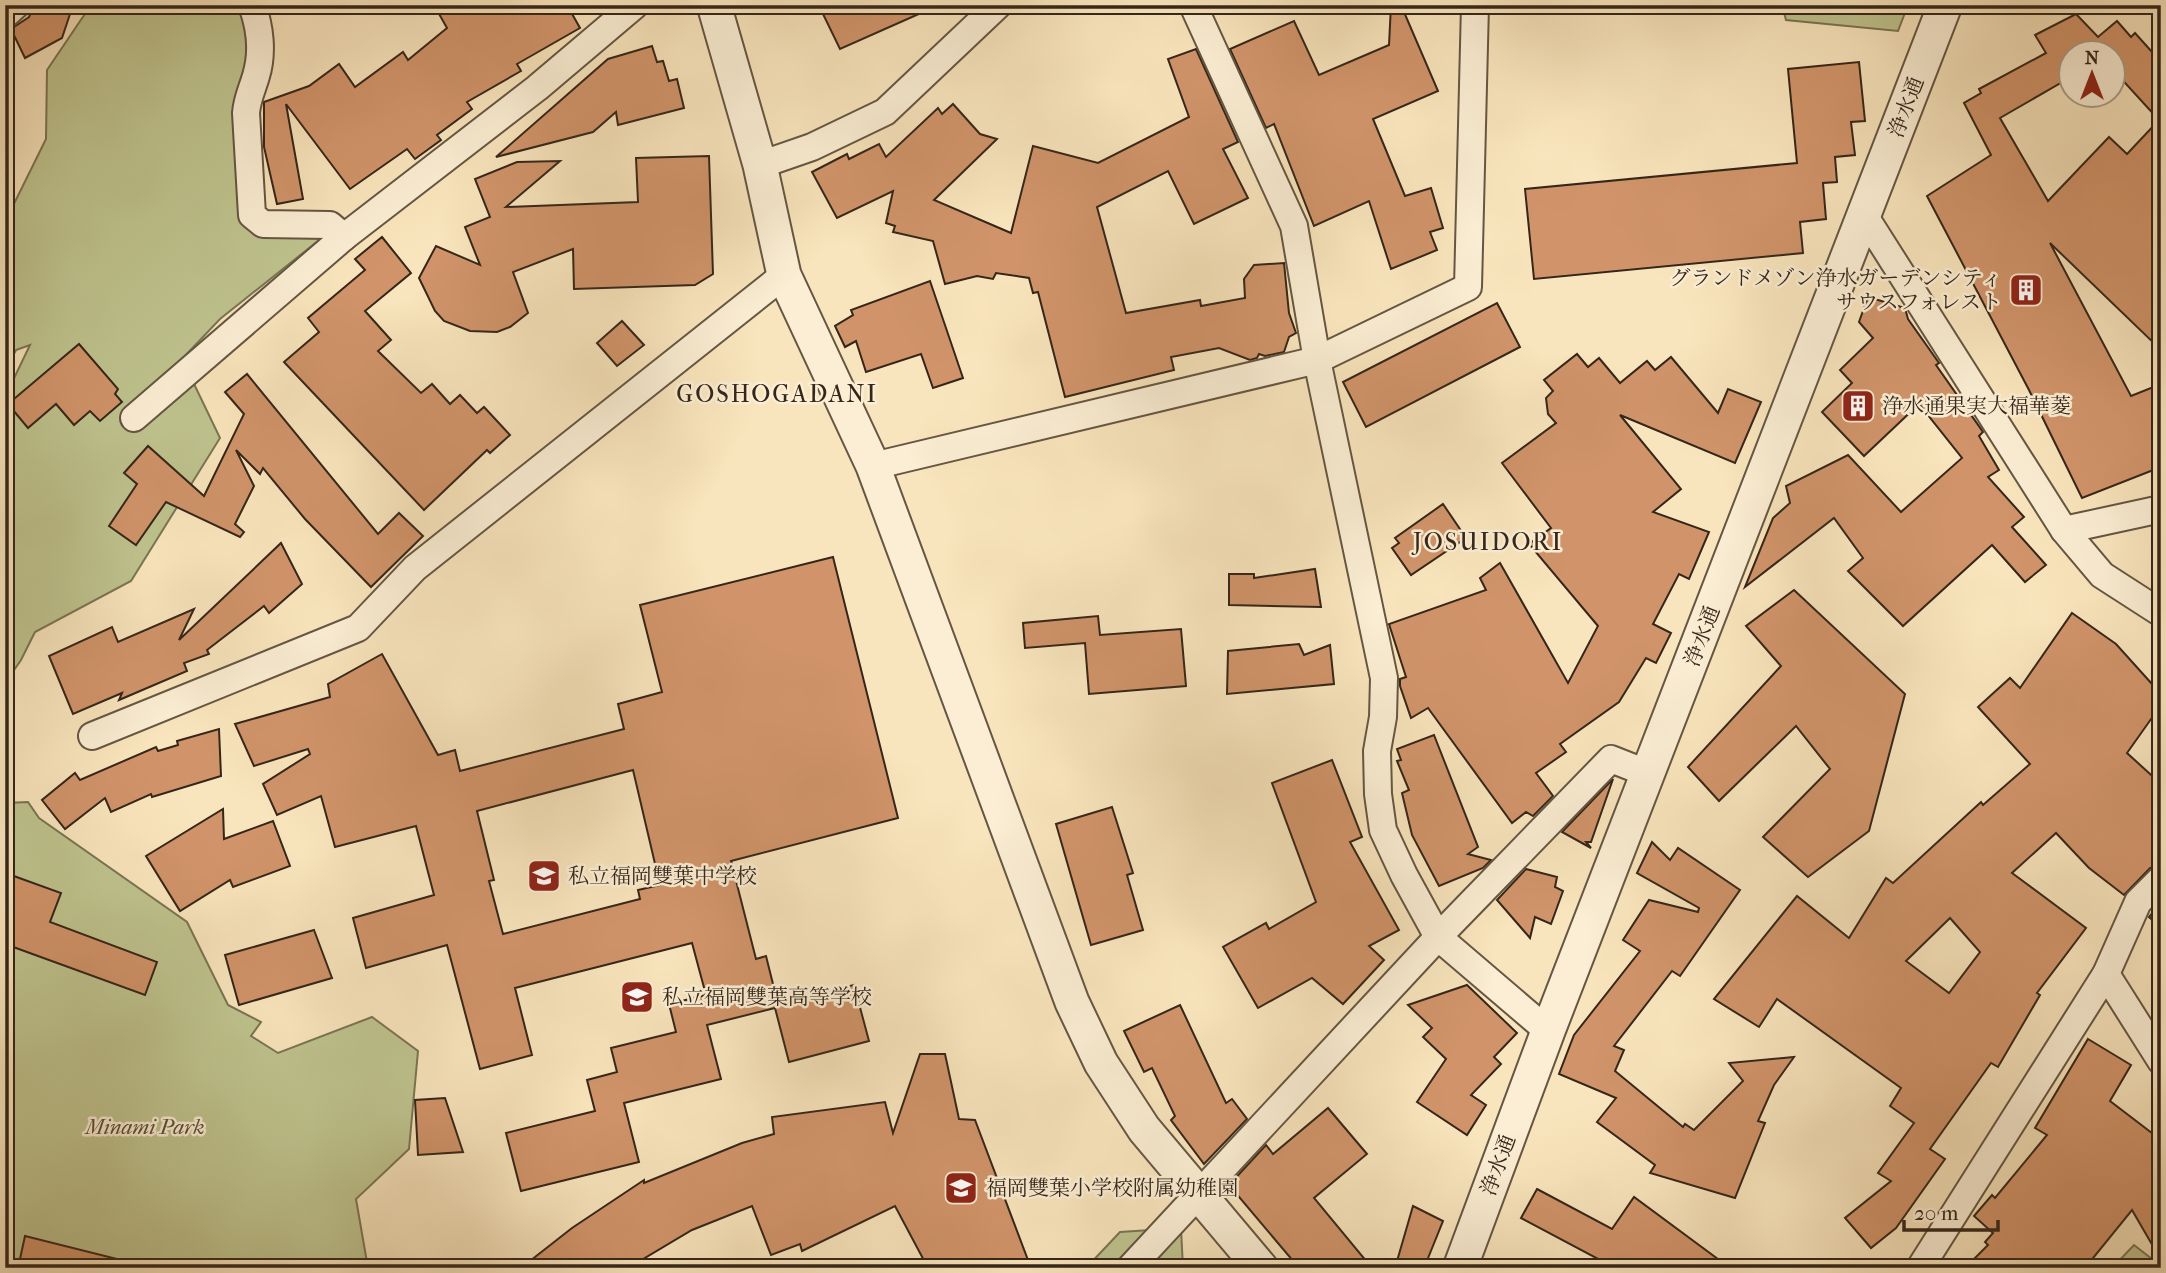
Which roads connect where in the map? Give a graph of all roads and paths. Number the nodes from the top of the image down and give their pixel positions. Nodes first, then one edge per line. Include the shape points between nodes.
1 (16, 5) edge
2 (252, 5) edge
3 (635, 5) edge
4 (714, 5) edge
5 (998, 5) edge
6 (1193, 5) edge
7 (1475, 5) edge
8 (1945, 5) edge
9 (5, 15) edge
10 (760, 165) junction
11 (1864, 215) junction
12 (344, 237) junction
13 (784, 275) junction
14 (1317, 360) junction
15 (134, 418) dead end
16 (873, 466) junction
17 (2161, 509) edge
18 (2064, 530) junction
19 (2161, 613) edge
20 (92, 736) dead end
21 (1649, 774) junction
22 (2161, 879) edge
23 (1438, 937) junction
24 (2106, 974) junction
25 (1548, 1031) junction
26 (2161, 1061) edge
27 (1200, 1191) junction
28 (1130, 1268) edge
29 (1261, 1268) edge
30 (1460, 1268) edge
31 (1920, 1268) edge

1 - 9 street
2 - 12 street via 260,50 246,113 253,215 263,224 330,225
3 - 12 street via 537,88
4 - 10 street
5 - 10 street via 885,112
6 - 14 street via 1294,226
7 - 14 street via 1468,287
8 - 11 street, 浄水通
10 - 13 street
11 - 18 street
11 - 21 street, 浄水通
12 - 15 street
13 - 16 street
13 - 20 street via 415,568 358,628
14 - 16 street
14 - 23 street via 1384,678 1377,751 1383,830
16 - 27 street via 1072,1002 1101,1063 1144,1129
17 - 18 street
18 - 19 street via 2102,575
21 - 23 street via 1611,759
21 - 25 street, 浄水通
22 - 24 street via 2138,902
23 - 25 street
23 - 27 street
24 - 26 street
24 - 31 street
25 - 30 street, 浄水通
27 - 28 street
27 - 29 street

